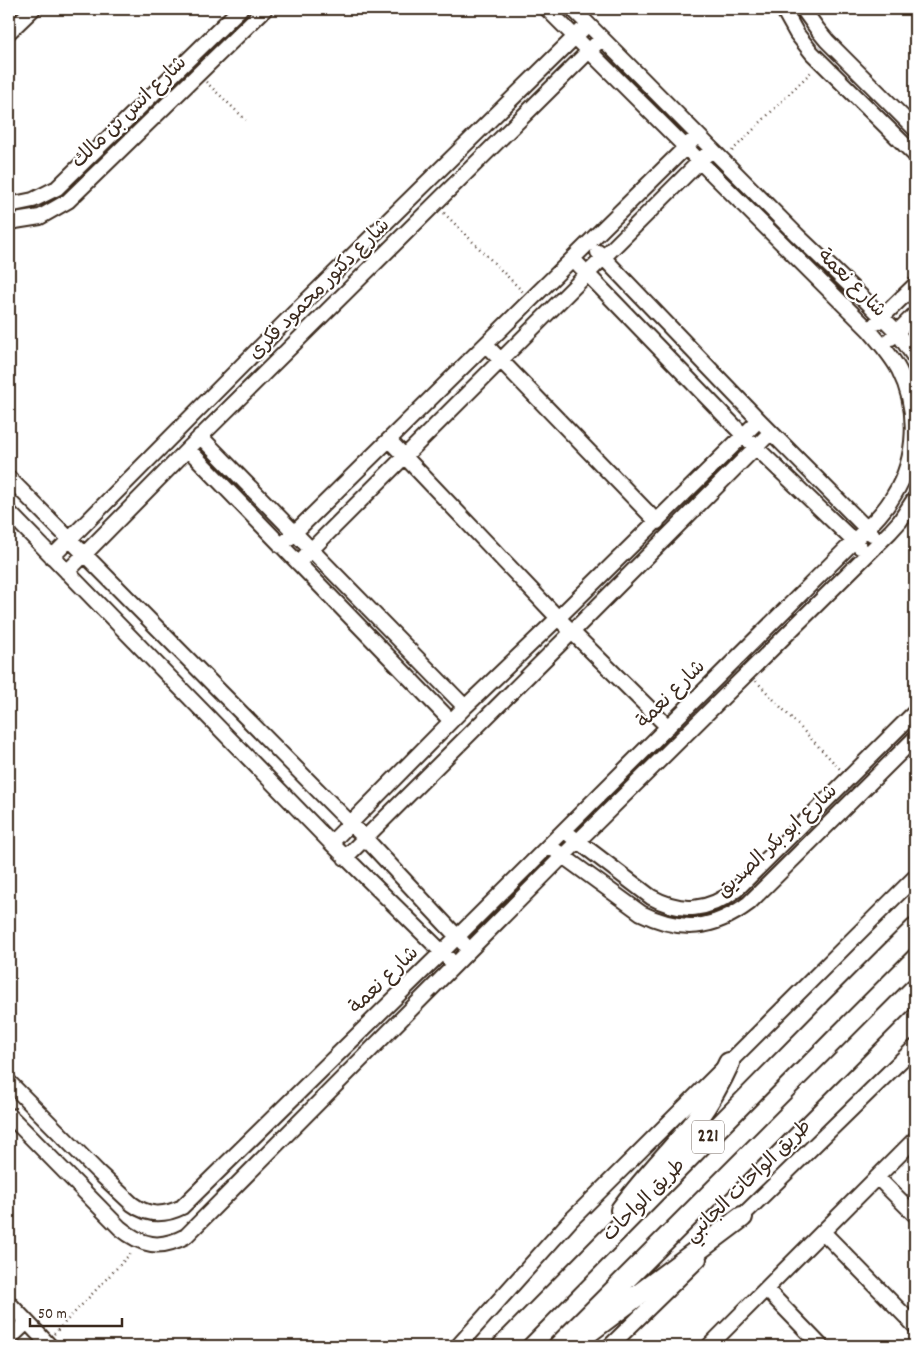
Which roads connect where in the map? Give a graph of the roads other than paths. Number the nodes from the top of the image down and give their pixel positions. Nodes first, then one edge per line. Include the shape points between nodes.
1 (33, 9) edge
2 (240, 9) edge
3 (265, 9) edge
4 (547, 9) edge
5 (573, 9) edge
6 (783, 9) edge
7 (804, 9) edge
8 (588, 24) junction
9 (9, 32) edge
10 (575, 36) junction
11 (602, 38) junction
12 (590, 52) junction
13 (186, 62) junction
14 (198, 74) junction
15 (915, 129) edge
16 (698, 135) junction
17 (686, 148) junction
18 (712, 149) junction
19 (915, 155) edge
20 (700, 161) junction
21 (9, 205) edge
22 (9, 222) edge
23 (589, 244) junction
24 (603, 257) junction
25 (573, 259) junction
26 (588, 272) junction
27 (915, 285) edge
28 (299, 308) junction
29 (915, 314) edge
30 (882, 317) junction
31 (316, 322) junction
32 (869, 330) junction
33 (897, 332) junction
34 (486, 345) junction
35 (883, 346) junction
36 (915, 358) edge
37 (500, 359) junction
38 (759, 420) junction
39 (771, 432) junction
40 (200, 436) junction
41 (744, 436) junction
42 (389, 440) junction
43 (756, 447) junction
44 (188, 449) junction
45 (405, 456) junction
46 (9, 478) edge
47 (915, 498) edge
48 (9, 512) edge
49 (657, 522) junction
50 (866, 528) junction
51 (294, 533) junction
52 (70, 539) junction
53 (854, 542) junction
54 (880, 542) junction
55 (281, 546) junction
56 (311, 550) junction
57 (85, 554) junction
58 (867, 554) junction
59 (52, 557) junction
60 (298, 563) junction
61 (67, 572) junction
62 (558, 618) junction
63 (572, 632) junction
64 (465, 707) junction
65 (915, 712) edge
66 (451, 721) junction
67 (668, 727) junction
68 (915, 738) edge
69 (350, 824) junction
70 (564, 831) junction
71 (364, 838) junction
72 (578, 842) junction
73 (331, 844) junction
74 (549, 846) junction
75 (563, 856) junction
76 (345, 858) junction
77 (915, 877) edge
78 (915, 929) edge
79 (458, 937) junction
80 (470, 950) junction
81 (442, 952) junction
82 (455, 965) junction
83 (915, 989) edge
84 (915, 1047) edge
85 (729, 1063) junction
86 (9, 1082) edge
87 (9, 1115) edge
88 (915, 1139) edge
89 (97, 1171) junction
90 (877, 1177) junction
91 (80, 1187) junction
92 (915, 1215) edge
93 (742, 1217) junction
94 (823, 1232) junction
95 (596, 1251) junction
96 (766, 1289) junction
97 (9, 1303) edge
98 (27, 1322) junction
99 (915, 1326) edge
100 (12, 1339) edge
101 (48, 1344) edge
102 (458, 1346) edge
103 (503, 1346) edge
104 (559, 1346) edge
105 (569, 1346) edge
106 (610, 1346) edge
107 (709, 1346) edge
108 (821, 1346) edge

1 - 9 street
2 - 13 street, شارع انس بن مالك
3 - 14 street, شارع انس بن مالك
4 - 10 street, شارع نعمة
5 - 8 street, شارع نعمة
6 - 19 street via 797,34 821,62
7 - 15 street via 827,41
8 - 10 street, شارع دكتور محمود فكرى
8 - 11 street, شارع نعمة
10 - 12 street, شارع نعمة
10 - 28 street, شارع دكتور محمود فكرى
11 - 12 street, شارع دكتور محمود فكرى
11 - 16 street, شارع نعمة
12 - 17 street, شارع نعمة
12 - 31 street, شارع دكتور محمود فكرى
13 - 14 street
13 - 21 street, شارع انس بن مالك via 57,188 33,200
14 - 22 street, شارع انس بن مالك via 68,201 40,217
16 - 17 street
16 - 18 street, شارع نعمة
17 - 20 street, شارع نعمة
17 - 23 street
18 - 20 street
18 - 30 street, شارع نعمة
20 - 24 street
20 - 32 street, شارع نعمة
23 - 24 street
23 - 25 street
24 - 26 street
24 - 38 street
25 - 26 street
25 - 34 street
26 - 37 street
26 - 41 street
27 - 30 street
28 - 31 street
28 - 52 street, شارع دكتور محمود فكرى
29 - 33 street
30 - 32 street
30 - 33 street, شارع نعمة
31 - 40 street, شارع دكتور محمود فكرى
32 - 35 street, شارع نعمة
33 - 35 street
33 - 36 street, شارع نعمة
34 - 37 street
34 - 42 street
35 - 50 street, شارع نعمة via 899,370 909,398 912,442 901,483 886,508
37 - 45 street
37 - 49 street
38 - 39 street
38 - 41 street
39 - 43 street
39 - 50 street
40 - 44 street, شارع دكتور محمود فكرى
40 - 51 street
41 - 43 street
41 - 49 street
42 - 45 street
42 - 51 street
43 - 53 street
43 - 63 street
44 - 55 street
44 - 57 street, شارع دكتور محمود فكرى
45 - 56 street
45 - 62 street
46 - 52 street
47 - 54 street, شارع نعمة
48 - 59 street
49 - 62 street
50 - 53 street, شارع نعمة
50 - 54 street
51 - 55 street
51 - 56 street
52 - 57 street
52 - 59 street, شارع دكتور محمود فكرى
53 - 58 street
53 - 67 street, شارع نعمة
54 - 58 street, شارع نعمة
55 - 60 street
56 - 60 street
56 - 64 street
57 - 61 street, شارع دكتور محمود فكرى
57 - 69 street
58 - 72 street, شارع نعمة
59 - 61 street
60 - 66 street
61 - 73 street
62 - 63 street
62 - 64 street
63 - 67 street
63 - 71 street
64 - 66 street
65 - 72 street, شارع ابو بكر الصديق via 736,890 714,904 688,908 663,903
66 - 69 street
67 - 70 street, شارع نعمة
68 - 75 street, شارع ابو بكر الصديق via 748,903 721,920 688,926 656,920 641,913
69 - 71 street
69 - 73 street
70 - 72 street, شارع ابو بكر الصديق
70 - 74 street, شارع نعمة
71 - 76 street
71 - 79 street
72 - 75 street, شارع نعمة
73 - 76 street
74 - 75 street, شارع ابو بكر الصديق
74 - 79 street, شارع نعمة
75 - 80 street, شارع نعمة
76 - 81 street
77 - 85 street
78 - 95 highway, طريق الواحات / 221
79 - 80 street
79 - 81 street, شارع نعمة
80 - 82 street, شارع نعمة
81 - 82 street
81 - 89 street, شارع نعمة via 182,1207 167,1213 145,1212
82 - 91 street, شارع نعمة via 193,1230 178,1241 160,1245 134,1238
83 - 104 highway, طريق الواحات / 221
84 - 93 street, طريق الواحات الجانبي
85 - 95 highway via 704,1108 623,1207
85 - 102 street via 570,1221
86 - 89 street, شارع نعمة
87 - 91 street, شارع نعمة
88 - 90 street
89 - 91 street
90 - 92 street
90 - 94 street
93 - 105 highway
93 - 106 street, طريق الواحات الجانبي
94 - 96 street
94 - 99 street
95 - 103 highway, طريق الواحات / 221
96 - 107 street
96 - 108 street
97 - 98 street
98 - 100 street
98 - 101 street

